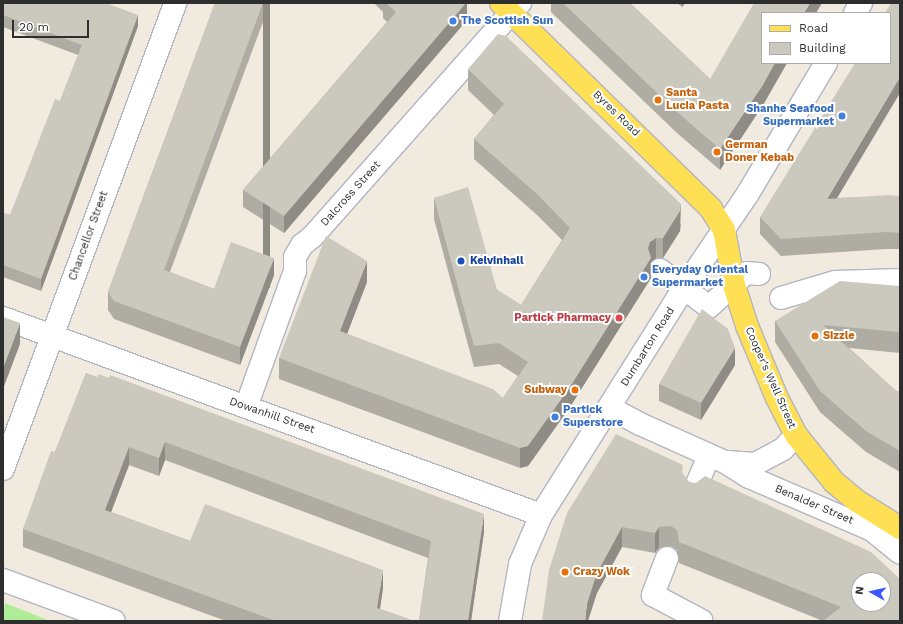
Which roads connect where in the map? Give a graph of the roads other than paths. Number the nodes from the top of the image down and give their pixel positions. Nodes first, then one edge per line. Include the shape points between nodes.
1 (175, 3) edge
2 (861, 3) edge
3 (511, 6) edge
4 (856, 12) edge
5 (825, 64) edge
6 (724, 230) junction
7 (660, 270) dead end
8 (759, 274) dead end
9 (900, 280) edge
10 (734, 285) junction
11 (684, 288) junction
12 (781, 298) dead end
13 (3, 318) edge
14 (52, 337) junction
15 (246, 407) junction
16 (610, 408) junction
17 (796, 435) junction
18 (717, 458) junction
19 (3, 469) edge
20 (694, 491) edge
21 (541, 515) junction
22 (900, 528) edge
23 (900, 553) edge
24 (667, 558) dead end
25 (3, 580) edge
26 (114, 621) edge
27 (510, 621) edge
28 (702, 621) edge

1 - 14 street, Chancellor Street
2 - 4 street
3 - 6 main road, Byres Road via 695,191
3 - 15 street, Dalcross Street via 313,236 302,245 295,258 295,271
5 - 6 street, Dumbarton Road
6 - 10 main road, Cooper's Well Street
6 - 11 street, Dumbarton Road
7 - 11 street
8 - 10 street via 746,273
9 - 12 street via 835,282
10 - 11 street via 709,307
10 - 17 main road, Cooper's Well Street via 762,364
11 - 16 street, Dumbarton Road
13 - 14 street, Dowanhill Street
14 - 15 street, Dowanhill Street
14 - 19 street, Chancellor Street
15 - 21 street, Dowanhill Street
16 - 18 street, Benalder Street
16 - 21 street, Dumbarton Road
17 - 18 street, Benalder Street via 783,449 755,464
17 - 22 main road, Cooper's Well Street via 834,482 857,501
18 - 20 street
18 - 23 street, Benalder Street via 749,477 872,530
21 - 27 street, Dumbarton Road via 520,564
24 - 28 street via 653,595
25 - 26 street

